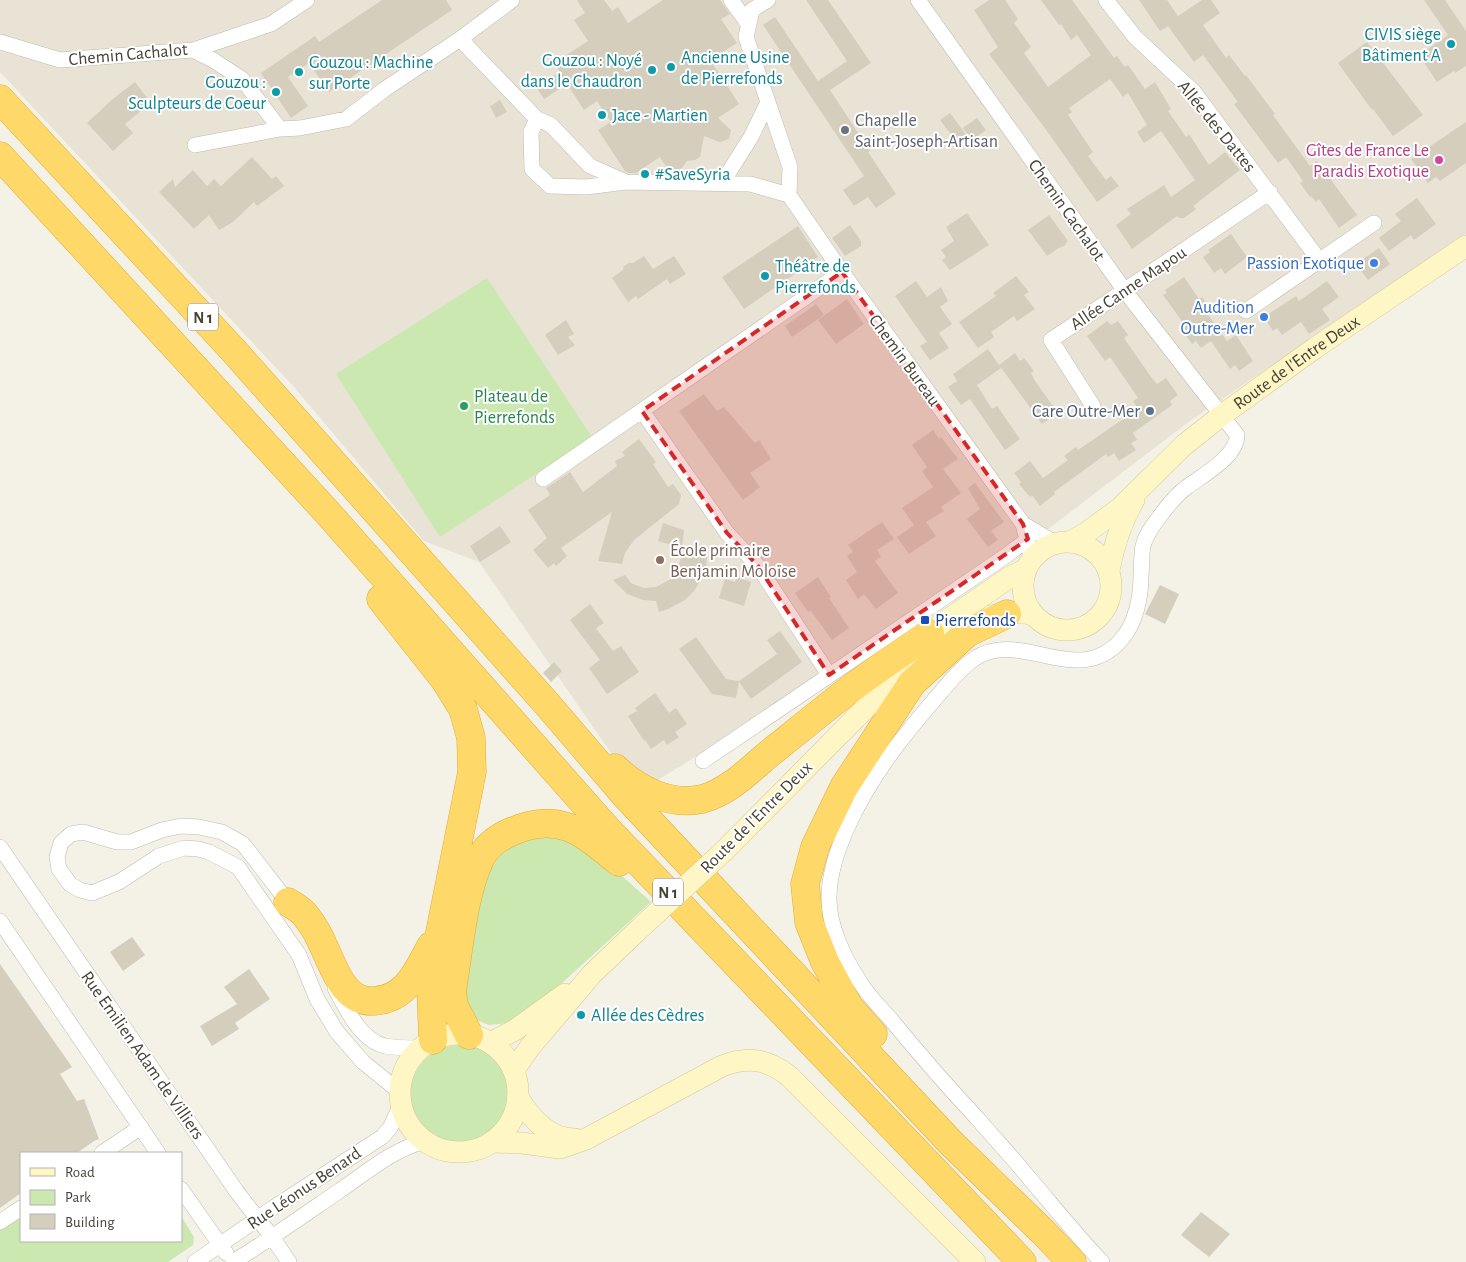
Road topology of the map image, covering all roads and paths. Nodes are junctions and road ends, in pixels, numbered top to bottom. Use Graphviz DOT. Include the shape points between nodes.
graph roads {
  1 [pos="307,0"];
  2 [pos="512,0"];
  3 [pos="731,0"];
  4 [pos="768,0"];
  5 [pos="918,0"];
  6 [pos="1106,0"];
  7 [pos="749,25"];
  8 [pos="460,39"];
  9 [pos="0,42"];
  10 [pos="193,50"];
  11 [pos="0,99"];
  12 [pos="768,102"];
  13 [pos="537,119"];
  14 [pos="280,129"];
  15 [pos="195,145"];
  16 [pos="0,156"];
  17 [pos="626,182"];
  18 [pos="722,184"];
  19 [pos="1270,192"];
  20 [pos="789,194"];
  21 [pos="1374,223"];
  22 [pos="1466,246"];
  23 [pos="1319,260"];
  24 [pos="842,272"];
  25 [pos="1125,291"];
  26 [pos="1246,311"];
  27 [pos="1092,406"];
  28 [pos="642,411"];
  29 [pos="1222,415"];
  30 [pos="543,479"];
  31 [pos="1138,492"];
  32 [pos="326,511"];
  33 [pos="1062,542"];
  34 [pos="1027,548"];
  35 [pos="1109,570"];
  36 [pos="1020,615"];
  37 [pos="930,633"];
  38 [pos="916,656"];
  39 [pos="829,675"];
  40 [pos="547,704"];
  41 [pos="703,761"];
  42 [pos="0,847"];
  43 [pos="288,902"];
  44 [pos="0,921"];
  45 [pos="440,929"];
  46 [pos="592,974"];
  47 [pos="480,1039"];
  48 [pos="427,1044"];
  49 [pos="514,1070"];
  50 [pos="401,1098"];
  51 [pos="518,1098"];
  52 [pos="141,1127"];
  53 [pos="586,1139"];
  54 [pos="426,1141"];
  55 [pos="492,1142"];
  56 [pos="104,1152"];
  57 [pos="157,1152"];
  58 [pos="182,1190"];
  59 [pos="20,1209"];
  60 [pos="258,1218"];
  61 [pos="0,1222"];
  62 [pos="1043,1232"];
  63 [pos="272,1237"];
  64 [pos="219,1245"];
  65 [pos="195,1262"];
  66 [pos="233,1262"];
  67 [pos="289,1262"];
  68 [pos="975,1262"];
  69 [pos="1022,1262"];
  70 [pos="1072,1262"];
  71 [pos="1102,1262"];
  1 -- 10 [label="street, Chemin Cachalot" via="271,24"];
  2 -- 8 [label="street"];
  3 -- 7 [label="street"];
  4 -- 7 [label="street" via="752,10"];
  5 -- 25 [label="street, Chemin Cachalot"];
  6 -- 19 [label="street, Allée des Dattes" via="1135,37 1194,92"];
  7 -- 12 [label="street" via="746,37"];
  8 -- 13 [label="street"];
  8 -- 14 [label="street" via="346,119"];
  9 -- 10 [label="street, Chemin Cachalot" via="60,60"];
  10 -- 14 [label="street" via="242,79"];
  11 -- 40 [label="highway, N 1" via="233,350"];
  12 -- 18 [label="street"];
  12 -- 20 [label="street" via="790,167"];
  13 -- 17 [label="street" via="551,125 590,166"];
  13 -- 17 [label="street" via="531,132 532,169 550,186 586,187"];
  14 -- 15 [label="street"];
  16 -- 32 [label="highway, N 1"];
  17 -- 18 [label="street"];
  18 -- 20 [label="street" via="750,184"];
  19 -- 23 [label="street, Allée des Dattes"];
  19 -- 25 [label="street, Allée Canne Mapou"];
  20 -- 24 [label="street, Chemin Bureau"];
  21 -- 23 [label="street"];
  22 -- 29 [label="main road, Route de l'Entre Deux"];
  23 -- 26 [label="street"];
  24 -- 28 [label="street"];
  24 -- 34 [label="street, Chemin Bureau"];
  25 -- 27 [label="street, Allée Canne Mapou" via="1051,340"];
  25 -- 29 [label="street, Chemin Cachalot"];
  28 -- 30 [label="street"];
  28 -- 39 [label="street" via="727,533 758,566"];
  29 -- 31 [label="main road, Route de l'Entre Deux" via="1184,445"];
  29 -- 71 [label="street, Chemin Cachalot" via="1237,434 1237,442 1215,469 1185,488 1149,530 1142,548 1141,592 1134,618 1122,639 1107,652 1086,660 1069,661 1012,649 991,651 975,658 908,729 860,802 834,864 829,898 834,926 860,984"];
  31 -- 33 [label="main road, Route de l'Entre Deux" via="1086,533"];
  31 -- 35 [label="main road, Route de l'Entre Deux" via="1115,541"];
  32 -- 45 [label="highway" via="364,578 445,680 463,709 471,738 472,772"];
  32 -- 69 [label="highway, N 1" via="607,829"];
  33 -- 34 [label="street, Chemin Bureau"];
  33 -- 34 [label="main road" via="1042,549"];
  33 -- 35 [label="main road" via="1086,546 1100,556"];
  34 -- 36 [label="main road" via="1022,585 1025,601"];
  34 -- 37 [label="main road, Route de l'Entre Deux" via="1010,577"];
  34 -- 39 [label="street" via="1007,555"];
  35 -- 36 [label="main road" via="1112,585 1110,601 1090,625 1076,630 1060,630"];
  36 -- 38 [label="main road, Route de l'Entre Deux" via="972,620"];
  36 -- 62 [label="highway" via="967,633 912,683 844,787 815,848 805,884 809,922 825,962 849,1007"];
  37 -- 38 [label="main road, Route de l'Entre Deux"];
  37 -- 40 [label="highway" via="838,698 723,790 702,799 678,802 653,794 622,775"];
  38 -- 46 [label="main road, Route de l'Entre Deux, bridge" via="724,851"];
  39 -- 41 [label="street"];
  40 -- 62 [label="highway, N 1" via="625,795 930,1121"];
  42 -- 60 [label="street, Rue Emilien Adam de Villiers"];
  43 -- 45 [label="highway" via="305,914 340,981 352,995 368,1001 385,1000 410,982"];
  43 -- 48 [label="street" via="304,924 352,1019 368,1037 382,1046"];
  43 -- 50 [label="street" via="242,844 222,832 207,829 181,826 131,842 117,842 82,832 71,834 61,843 57,857 60,869 70,884 92,893 119,882 159,856 184,848 198,848 238,867 299,955 317,999 337,1032"];
  44 -- 52 [label="street"];
  45 -- 48 [label="highway" via="432,972"];
  46 -- 47 [label="main road, Route de l'Entre Deux" via="515,1030"];
  46 -- 49 [label="main road, Route de l'Entre Deux"];
  47 -- 48 [label="main road" via="457,1034"];
  47 -- 49 [label="main road" via="500,1050"];
  47 -- 69 [label="highway" via="454,1006 452,991 467,898 482,855 499,837 526,826 559,823 584,833 620,863 922,1176"];
  48 -- 50 [label="main road" via="404,1070"];
  49 -- 51 [label="main road"];
  50 -- 54 [label="main road" via="407,1120"];
  50 -- 60 [label="street, Rue Léonus Benard" via="390,1128 382,1137"];
  51 -- 53 [label="main road" via="526,1111 549,1132 564,1138"];
  51 -- 55 [label="main road" via="510,1122"];
  52 -- 56 [label="street"];
  52 -- 57 [label="street"];
  53 -- 55 [label="main road" via="560,1148"];
  53 -- 68 [label="main road" via="722,1066 736,1061 766,1062 789,1076"];
  54 -- 55 [label="main road" via="445,1150 466,1151"];
  54 -- 63 [label="street, Rue Léonus Benard" via="393,1154"];
  58 -- 64 [label="street"];
  59 -- 61 [label="street"];
  60 -- 63 [label="street, Rue Emilien Adam de Villiers"];
  60 -- 64 [label="street, Rue Léonus Benard"];
  62 -- 70 [label="highway, N 1"];
  63 -- 66 [label="street, Rue Léonus Benard"];
  63 -- 67 [label="street, Rue Emilien Adam de Villiers"];
  64 -- 65 [label="street, Rue Léonus Benard"];
  64 -- 66 [label="street"];
}
